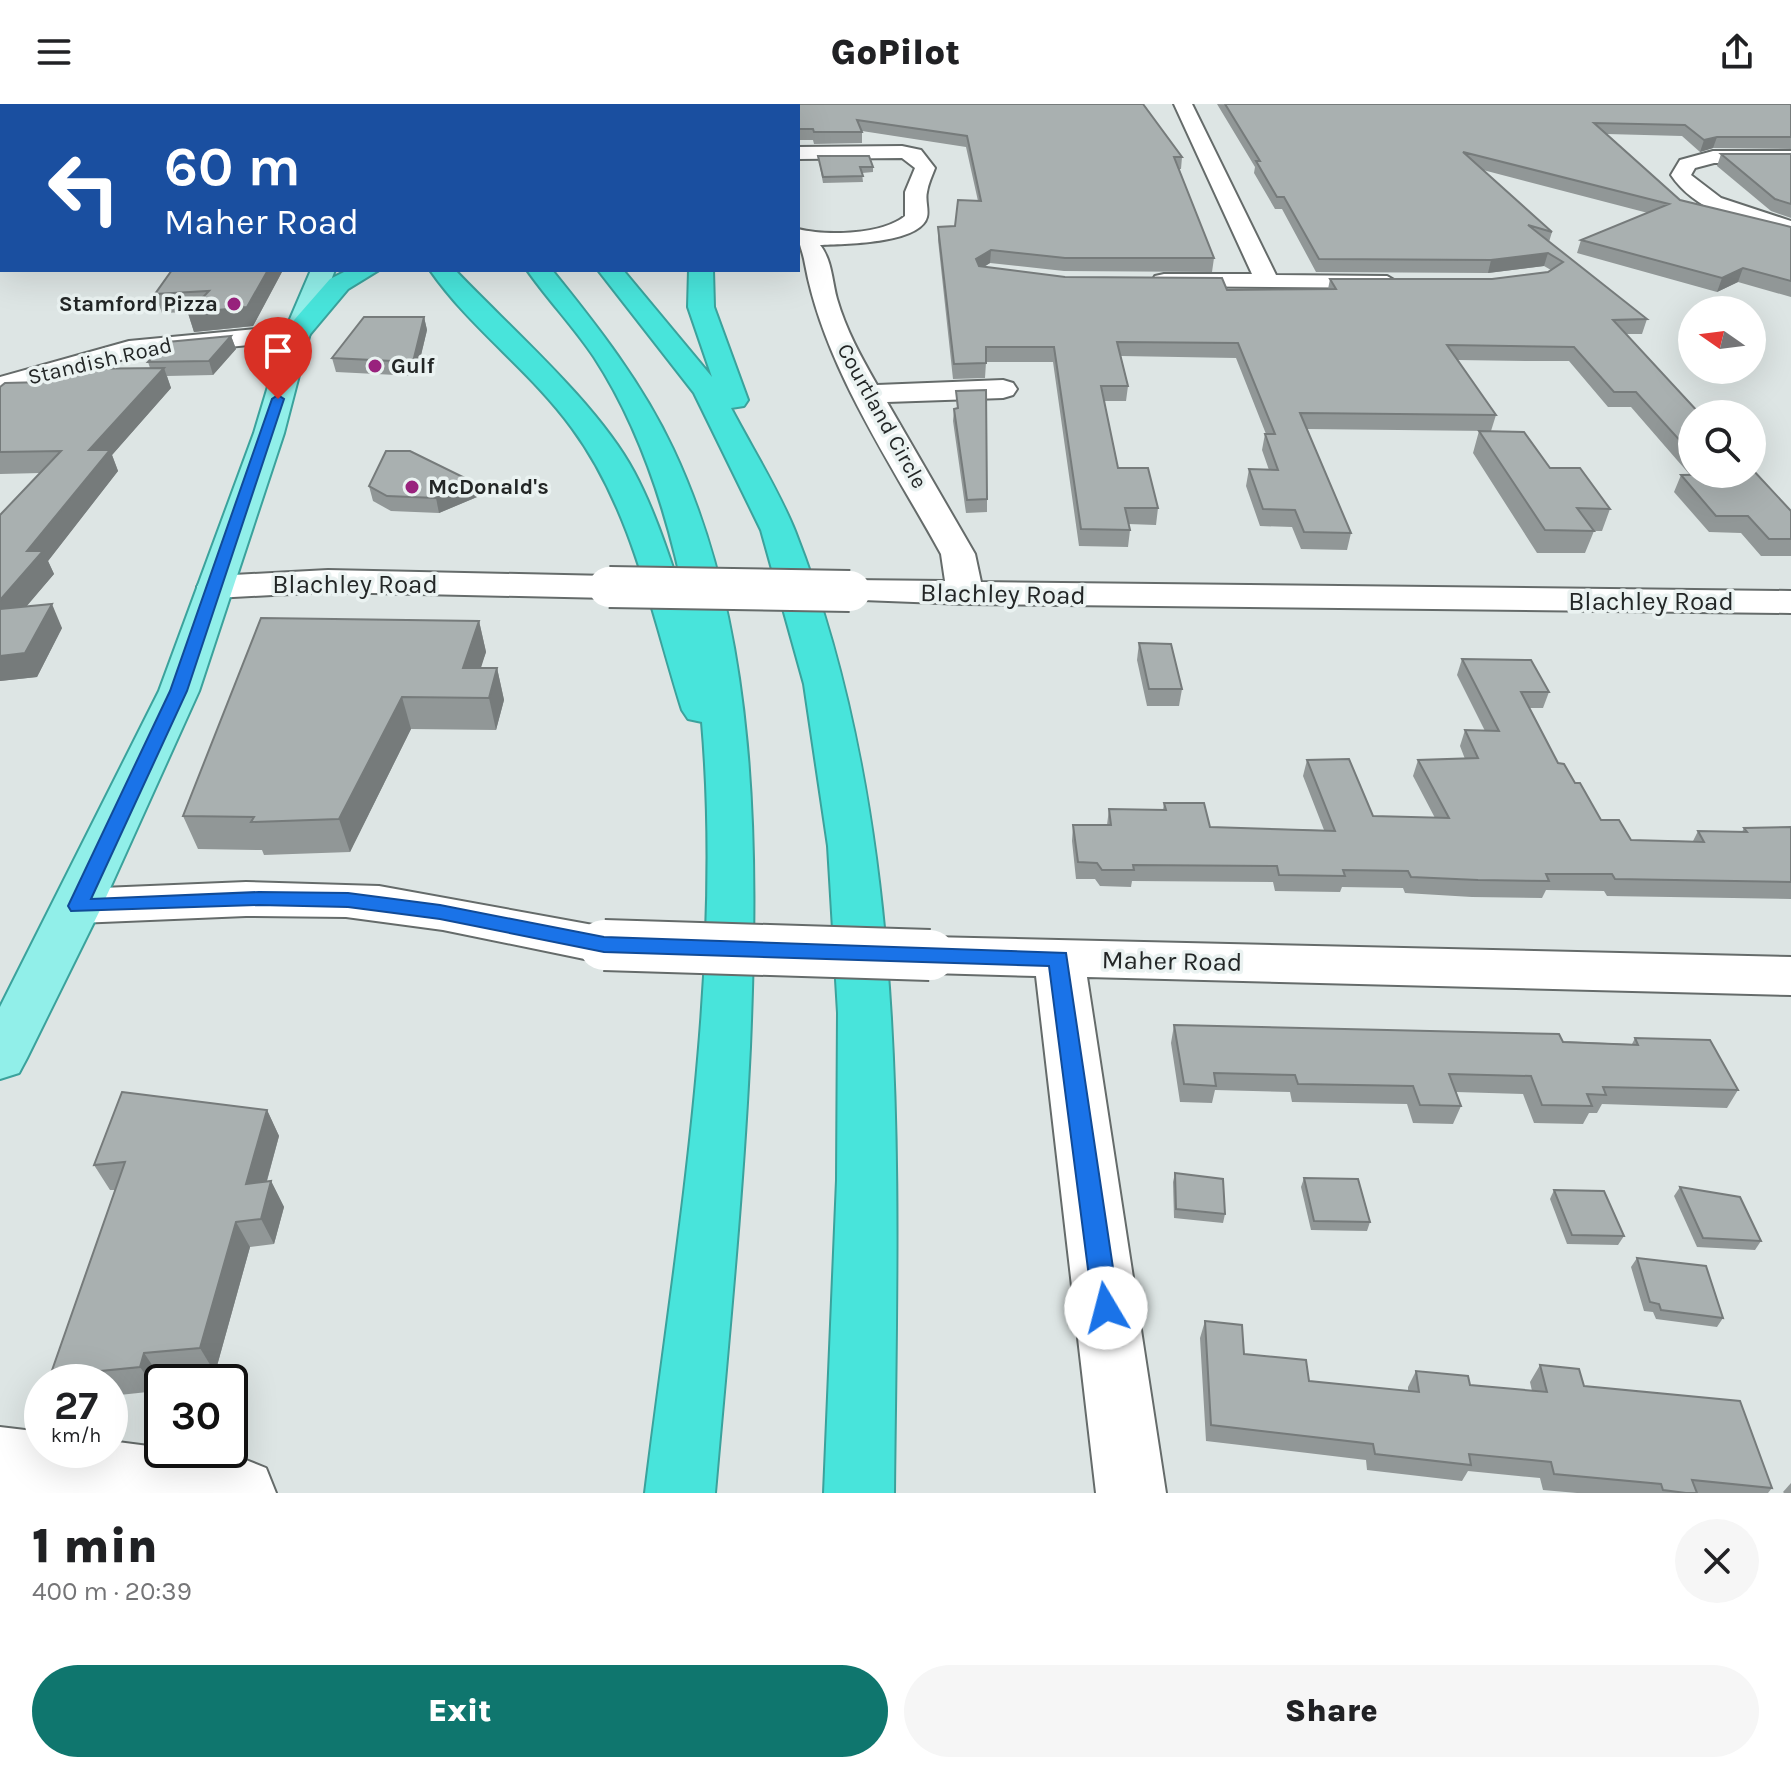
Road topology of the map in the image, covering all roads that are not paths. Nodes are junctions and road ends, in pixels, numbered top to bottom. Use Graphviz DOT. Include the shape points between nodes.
graph roads {
  1 [pos="1183,104"];
  2 [pos="800,153"];
  3 [pos="1791,157"];
  4 [pos="1791,228"];
  5 [pos="800,237"];
  6 [pos="322,272"];
  7 [pos="363,272"];
  8 [pos="432,272"];
  9 [pos="444,272"];
  10 [pos="541,272"];
  11 [pos="612,272"];
  12 [pos="701,272"];
  13 [pos="1142,281"];
  14 [pos="1267,281"];
  15 [pos="1409,283"];
  16 [pos="485,317"];
  17 [pos="297,333"];
  18 [pos="0,386"];
  19 [pos="1003,389"];
  20 [pos="870,394"];
  21 [pos="748,461"];
  22 [pos="215,587"];
  23 [pos="965,593"];
  24 [pos="1791,602"];
  25 [pos="728,791"];
  26 [pos="78,906"];
  27 [pos="1059,959"];
  28 [pos="1791,976"];
  29 [pos="0,1058"];
  30 [pos="0,1461"];
  31 [pos="241,1493"];
  32 [pos="680,1493"];
  33 [pos="859,1493"];
  34 [pos="1131,1493"];
  1 -- 14 [label="street"];
  2 -- 5 [label="street, Courtland Circle" via="902,152 914,154 925,168 916,192 916,218 907,227"];
  3 -- 4 [label="street" via="1713,157 1682,169 1684,182 1724,206"];
  5 -- 20 [label="street, Courtland Circle" via="815,254 839,342"];
  6 -- 17 [label="main road"];
  7 -- 17 [label="highway" via="339,284"];
  8 -- 16 [label="highway"];
  9 -- 16 [label="highway"];
  10 -- 25 [label="highway" via="608,353 667,468 712,634"];
  11 -- 21 [label="highway" via="703,379"];
  12 -- 21 [label="highway" via="701,307 731,386"];
  13 -- 14 [label="street"];
  14 -- 15 [label="street"];
  16 -- 25 [label="highway" via="581,419 617,470 640,523"];
  17 -- 18 [label="street, Standish Road" via="129,349"];
  17 -- 22 [label="main road" via="269,433"];
  19 -- 20 [label="street"];
  20 -- 23 [label="street, Courtland Circle" via="958,554"];
  21 -- 33 [label="highway" via="810,629 834,745 854,887 864,1006 866,1152"];
  22 -- 23 [label="street, Blachley Road, bridge" via="328,581"];
  22 -- 26 [label="main road" via="179,691"];
  23 -- 24 [label="street, Blachley Road"];
  25 -- 32 [label="highway" via="726,1012"];
  26 -- 27 [label="street, Maher Road, bridge" via="348,900 440,912 604,945"];
  26 -- 29 [label="main road"];
  27 -- 28 [label="street, Maher Road"];
  27 -- 34 [label="street"];
  30 -- 31 [label="street"];
}
